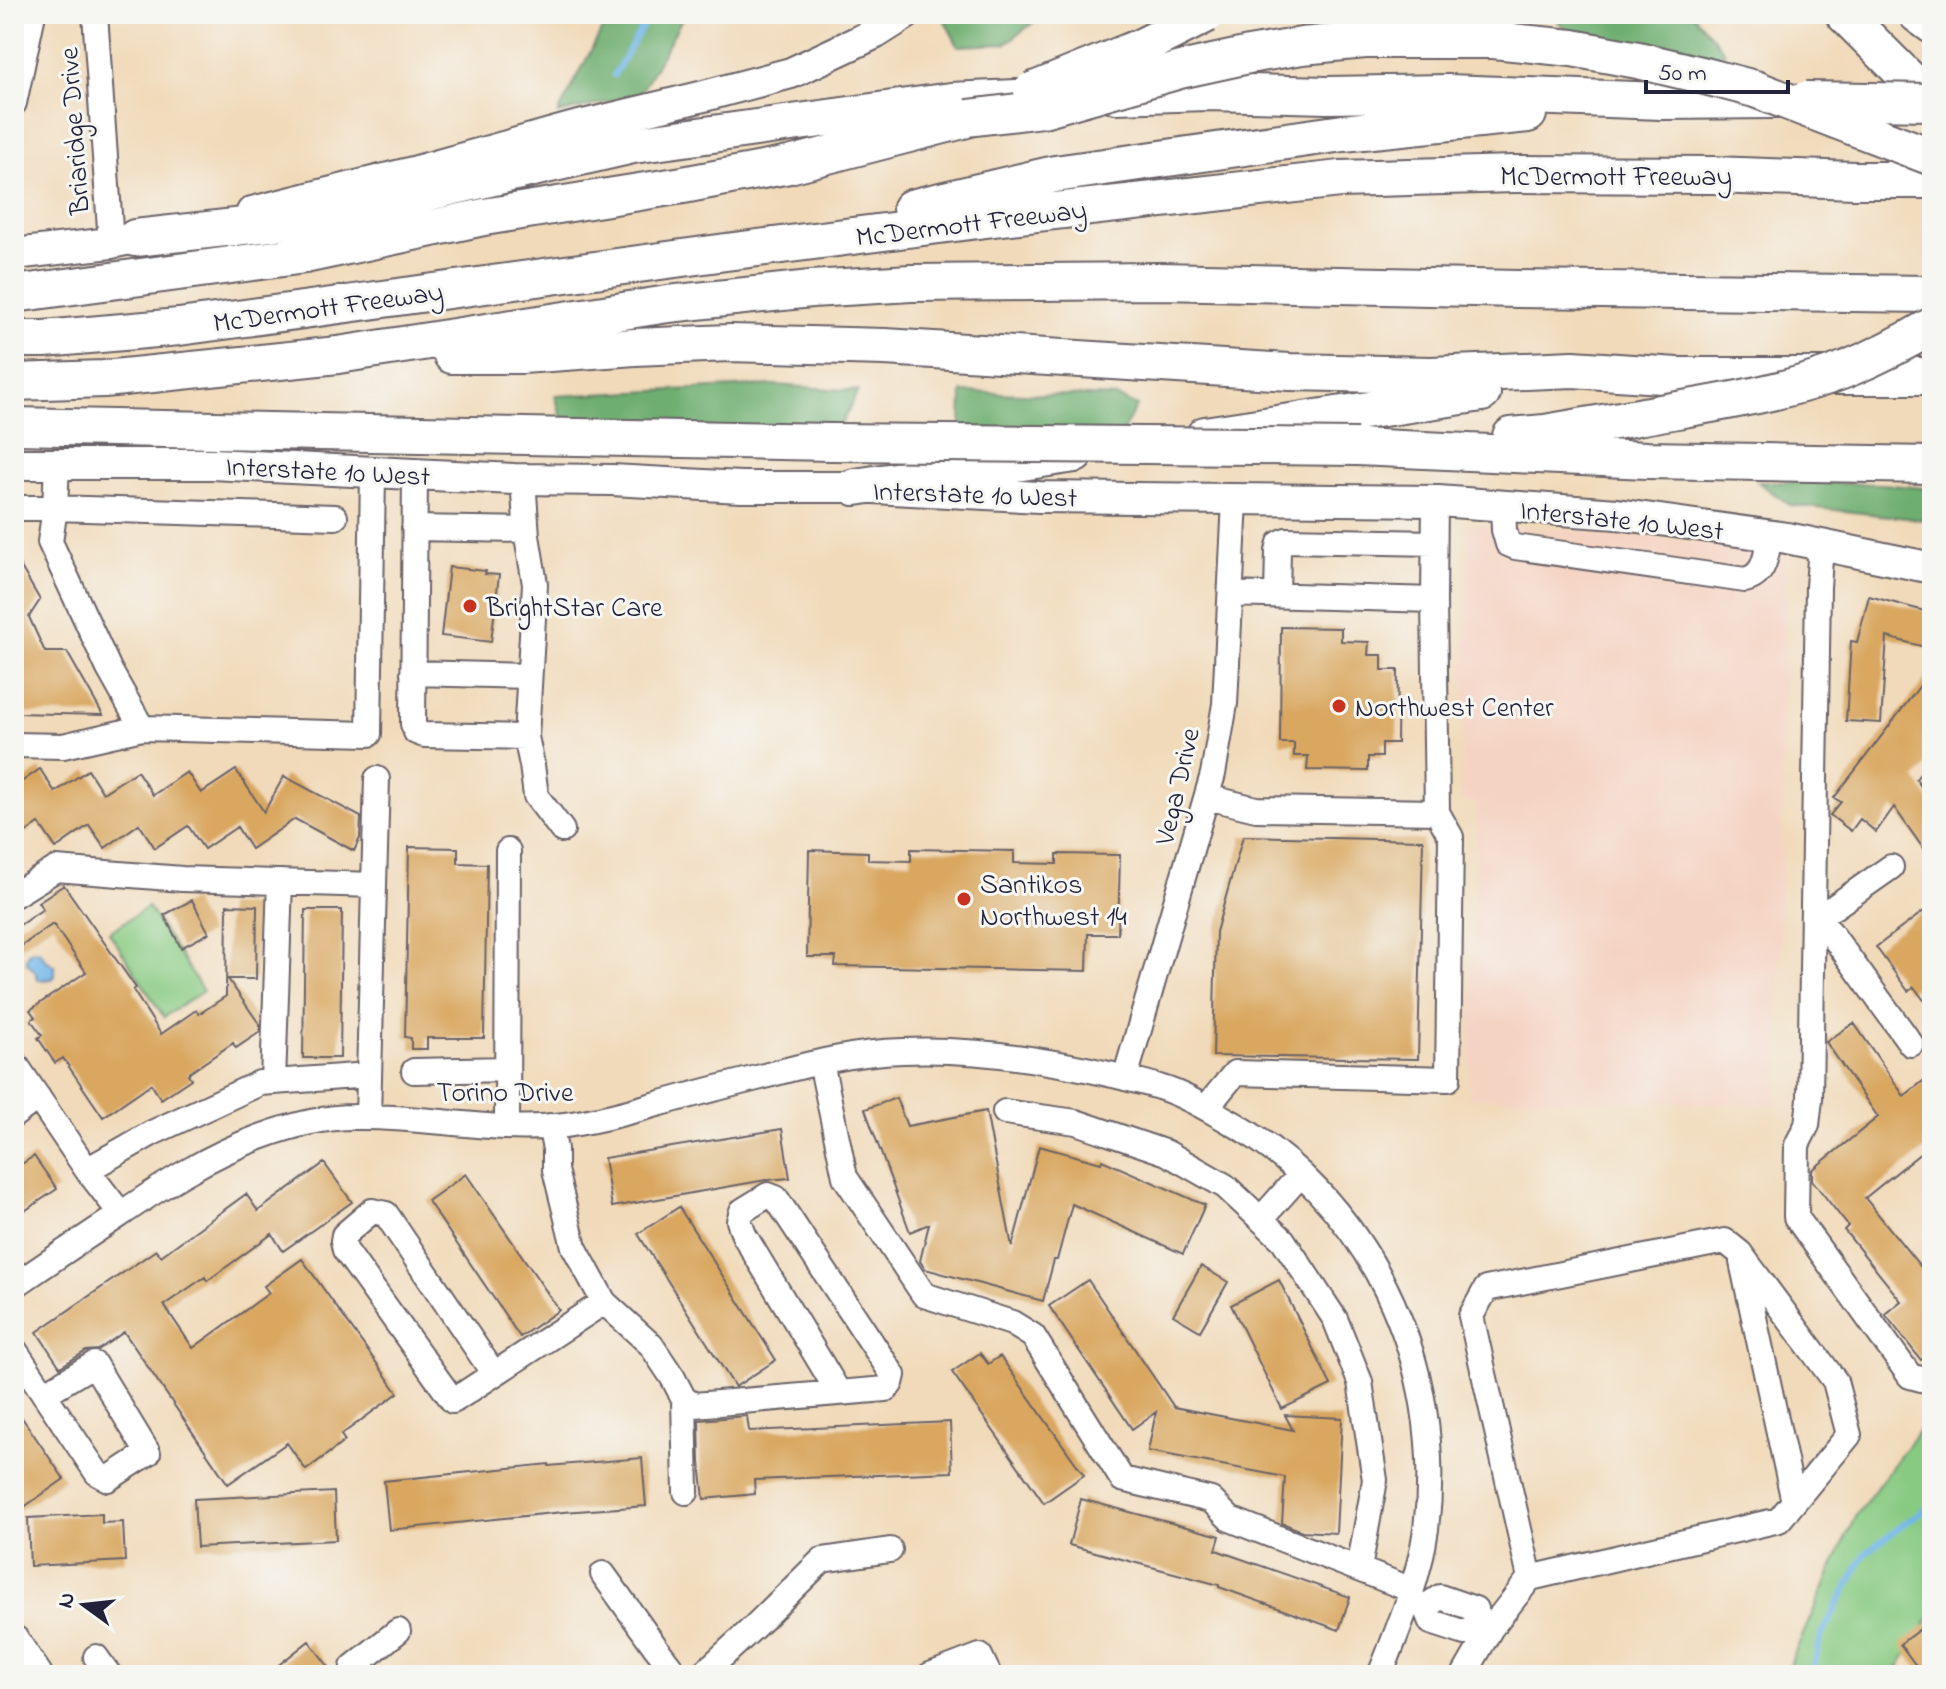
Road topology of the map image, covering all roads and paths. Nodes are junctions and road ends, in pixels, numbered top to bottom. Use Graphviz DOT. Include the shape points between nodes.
graph roads {
  1 [pos="33,14"];
  2 [pos="95,14"];
  3 [pos="906,14"];
  4 [pos="1207,14"];
  5 [pos="1917,14"];
  6 [pos="1845,15"];
  7 [pos="1932,25"];
  8 [pos="1661,101"];
  9 [pos="1932,102"];
  10 [pos="14,103"];
  11 [pos="968,118"];
  12 [pos="1932,157"];
  13 [pos="1932,180"];
  14 [pos="123,241"];
  15 [pos="726,252"];
  16 [pos="14,254"];
  17 [pos="14,294"];
  18 [pos="1932,294"];
  19 [pos="1932,326"];
  20 [pos="14,339"];
  21 [pos="338,355"];
  22 [pos="1677,376"];
  23 [pos="1932,376"];
  24 [pos="14,382"];
  25 [pos="14,426"];
  26 [pos="1357,447"];
  27 [pos="14,464"];
  28 [pos="57,464"];
  29 [pos="1932,465"];
  30 [pos="373,472"];
  31 [pos="415,474"];
  32 [pos="523,479"];
  33 [pos="855,487"];
  34 [pos="1235,500"];
  35 [pos="1435,501"];
  36 [pos="1503,506"];
  37 [pos="14,508"];
  38 [pos="55,508"];
  39 [pos="335,517"];
  40 [pos="414,528"];
  41 [pos="526,530"];
  42 [pos="1770,536"];
  43 [pos="1434,543"];
  44 [pos="1821,545"];
  45 [pos="1932,568"];
  46 [pos="1231,594"];
  47 [pos="1277,595"];
  48 [pos="1434,600"];
  49 [pos="413,673"];
  50 [pos="529,676"];
  51 [pos="142,728"];
  52 [pos="526,737"];
  53 [pos="14,745"];
  54 [pos="377,779"];
  55 [pos="1207,797"];
  56 [pos="1437,812"];
  57 [pos="562,830"];
  58 [pos="508,851"];
  59 [pos="1891,867"];
  60 [pos="280,882"];
  61 [pos="374,885"];
  62 [pos="14,895"];
  63 [pos="1813,917"];
  64 [pos="1911,1044"];
  65 [pos="14,1062"];
  66 [pos="821,1062"];
  67 [pos="507,1069"];
  68 [pos="414,1071"];
  69 [pos="369,1075"];
  70 [pos="1125,1078"];
  71 [pos="273,1082"];
  72 [pos="38,1097"];
  73 [pos="1206,1108"];
  74 [pos="1005,1112"];
  75 [pos="14,1115"];
  76 [pos="368,1117"];
  77 [pos="507,1126"];
  78 [pos="550,1126"];
  79 [pos="87,1170"];
  80 [pos="1301,1174"];
  81 [pos="121,1214"];
  82 [pos="1261,1219"];
  83 [pos="1740,1253"];
  84 [pos="14,1286"];
  85 [pos="604,1302"];
  86 [pos="14,1349"];
  87 [pos="494,1374"];
  88 [pos="1932,1382"];
  89 [pos="839,1393"];
  90 [pos="44,1394"];
  91 [pos="684,1399"];
  92 [pos="686,1492"];
  93 [pos="1794,1502"];
  94 [pos="890,1550"];
  95 [pos="1359,1569"];
  96 [pos="603,1574"];
  97 [pos="1530,1578"];
  98 [pos="1415,1599"];
  99 [pos="1485,1625"];
  100 [pos="398,1631"];
  101 [pos="14,1641"];
  102 [pos="37,1675"];
  103 [pos="359,1675"];
  104 [pos="677,1675"];
  105 [pos="702,1675"];
  106 [pos="930,1675"];
  107 [pos="989,1675"];
  108 [pos="1380,1675"];
  109 [pos="1464,1675"];
  1 -- 10 [label="street"];
  2 -- 14 [label="street, Briaridge Drive"];
  3 -- 14 [label="main road" via="791,73"];
  4 -- 11 [label="highway, bridge"];
  5 -- 7 [label="highway"];
  6 -- 9 [label="highway"];
  8 -- 9 [label="highway, bridge"];
  8 -- 14 [label="highway" via="1206,92 951,101 633,145 315,218"];
  8 -- 15 [label="highway" via="1343,133 1055,174"];
  11 -- 12 [label="highway, bridge" via="1043,109 1180,70 1302,46 1365,40 1493,40 1638,60 1755,89"];
  11 -- 17 [label="highway" via="789,165 484,217 305,255"];
  13 -- 15 [label="highway, McDermott Freeway" via="1529,174 1340,179"];
  14 -- 16 [label="main road"];
  15 -- 20 [label="highway, McDermott Freeway" via="179,327"];
  18 -- 21 [label="highway, McDermott Freeway" via="1161,281 911,283 668,304"];
  19 -- 26 [label="highway, bridge" via="1848,369 1717,403 1545,433"];
  21 -- 22 [label="highway" via="522,355 729,343 885,347 1290,372 1431,375 1573,369"];
  21 -- 24 [label="highway, McDermott Freeway" via="104,379"];
  22 -- 23 [label="highway"];
  22 -- 33 [label="highway" via="1503,390"];
  25 -- 26 [label="highway, bridge"];
  26 -- 29 [label="highway"];
  27 -- 28 [label="main road, Interstate 10 West"];
  28 -- 30 [label="main road, Interstate 10 West"];
  28 -- 38 [label="street"];
  30 -- 31 [label="main road, Interstate 10 West"];
  30 -- 51 [label="street" via="369,734"];
  31 -- 32 [label="main road, Interstate 10 West"];
  31 -- 40 [label="street"];
  32 -- 33 [label="main road, Interstate 10 West"];
  32 -- 41 [label="street"];
  33 -- 34 [label="main road, Interstate 10 West"];
  34 -- 35 [label="main road, Interstate 10 West"];
  34 -- 46 [label="street, Vega Drive"];
  35 -- 36 [label="main road, Interstate 10 West"];
  35 -- 43 [label="street"];
  36 -- 42 [label="main road, Interstate 10 West" via="1617,514"];
  36 -- 42 [label="street" via="1508,544 1515,547 1745,580 1762,570"];
  37 -- 38 [label="street"];
  38 -- 39 [label="street"];
  38 -- 51 [label="street" via="50,542"];
  40 -- 41 [label="street"];
  40 -- 49 [label="street"];
  41 -- 50 [label="street" via="535,584"];
  42 -- 44 [label="main road, Interstate 10 West"];
  43 -- 47 [label="street" via="1286,540 1278,551"];
  43 -- 48 [label="street"];
  44 -- 45 [label="main road, Interstate 10 West"];
  44 -- 63 [label="street"];
  46 -- 47 [label="street"];
  46 -- 55 [label="street, Vega Drive" via="1225,704"];
  47 -- 48 [label="street"];
  48 -- 56 [label="street"];
  49 -- 50 [label="street"];
  49 -- 52 [label="street" via="416,732"];
  50 -- 52 [label="street"];
  51 -- 53 [label="street" via="63,746"];
  52 -- 57 [label="street" via="536,796"];
  54 -- 61 [label="street"];
  55 -- 56 [label="street" via="1256,809"];
  55 -- 70 [label="street, Vega Drive"];
  56 -- 73 [label="street" via="1451,837 1448,1079 1235,1073"];
  58 -- 67 [label="street"];
  59 -- 63 [label="street"];
  60 -- 61 [label="street"];
  60 -- 62 [label="street" via="56,869"];
  60 -- 71 [label="street"];
  61 -- 69 [label="street"];
  63 -- 64 [label="street" via="1830,932"];
  63 -- 88 [label="street" via="1810,1099 1807,1125 1797,1145 1796,1217 1910,1376"];
  65 -- 72 [label="street"];
  66 -- 70 [label="street, Torino Drive" via="936,1050 1061,1063"];
  66 -- 78 [label="street, Torino Drive" via="605,1118"];
  66 -- 95 [label="street" via="845,1177 924,1295 1012,1323 1033,1336 1122,1479 1211,1500 1230,1519"];
  67 -- 68 [label="street"];
  67 -- 77 [label="street"];
  69 -- 71 [label="street"];
  69 -- 76 [label="street"];
  70 -- 73 [label="street, Torino Drive" via="1161,1087"];
  71 -- 79 [label="street" via="260,1083 152,1133"];
  72 -- 75 [label="street"];
  72 -- 79 [label="street"];
  73 -- 80 [label="street, Torino Drive" via="1239,1126"];
  74 -- 82 [label="street" via="1076,1122 1167,1153 1225,1186"];
  76 -- 77 [label="street, Torino Drive"];
  76 -- 81 [label="street, Torino Drive" via="331,1118 239,1145 191,1168"];
  77 -- 78 [label="street, Torino Drive"];
  78 -- 85 [label="street" via="574,1247"];
  79 -- 81 [label="street"];
  80 -- 82 [label="street"];
  80 -- 98 [label="street, Torino Drive" via="1361,1244 1401,1320 1415,1361 1424,1403 1430,1489"];
  81 -- 84 [label="street, Torino Drive"];
  82 -- 95 [label="street" via="1283,1240 1335,1319 1360,1382 1375,1480"];
  83 -- 93 [label="street"];
  83 -- 93 [label="street" via="1835,1381 1849,1435"];
  83 -- 97 [label="street" via="1725,1241 1486,1289 1471,1316"];
  85 -- 87 [label="street"];
  85 -- 91 [label="street" via="651,1345"];
  86 -- 90 [label="street"];
  87 -- 87 [label="street" via="453,1401 345,1250 344,1235 372,1211 386,1214"];
  89 -- 89 [label="street" via="886,1389 893,1375 776,1198 768,1195 742,1211 744,1235"];
  89 -- 91 [label="street" via="694,1405"];
  90 -- 90 [label="street" via="97,1473 108,1479 148,1453 94,1364"];
  91 -- 92 [label="street"];
  93 -- 97 [label="street" via="1779,1520"];
  94 -- 105 [label="street" via="822,1560"];
  95 -- 98 [label="street"];
  96 -- 104 [label="street"];
  97 -- 99 [label="street"];
  98 -- 99 [label="street" via="1440,1597 1475,1609"];
  98 -- 108 [label="street, Torino Drive"];
  99 -- 109 [label="street"];
  100 -- 103 [label="street" via="353,1667"];
  101 -- 102 [label="main road"];
  106 -- 107 [label="street" via="980,1656"];
}
